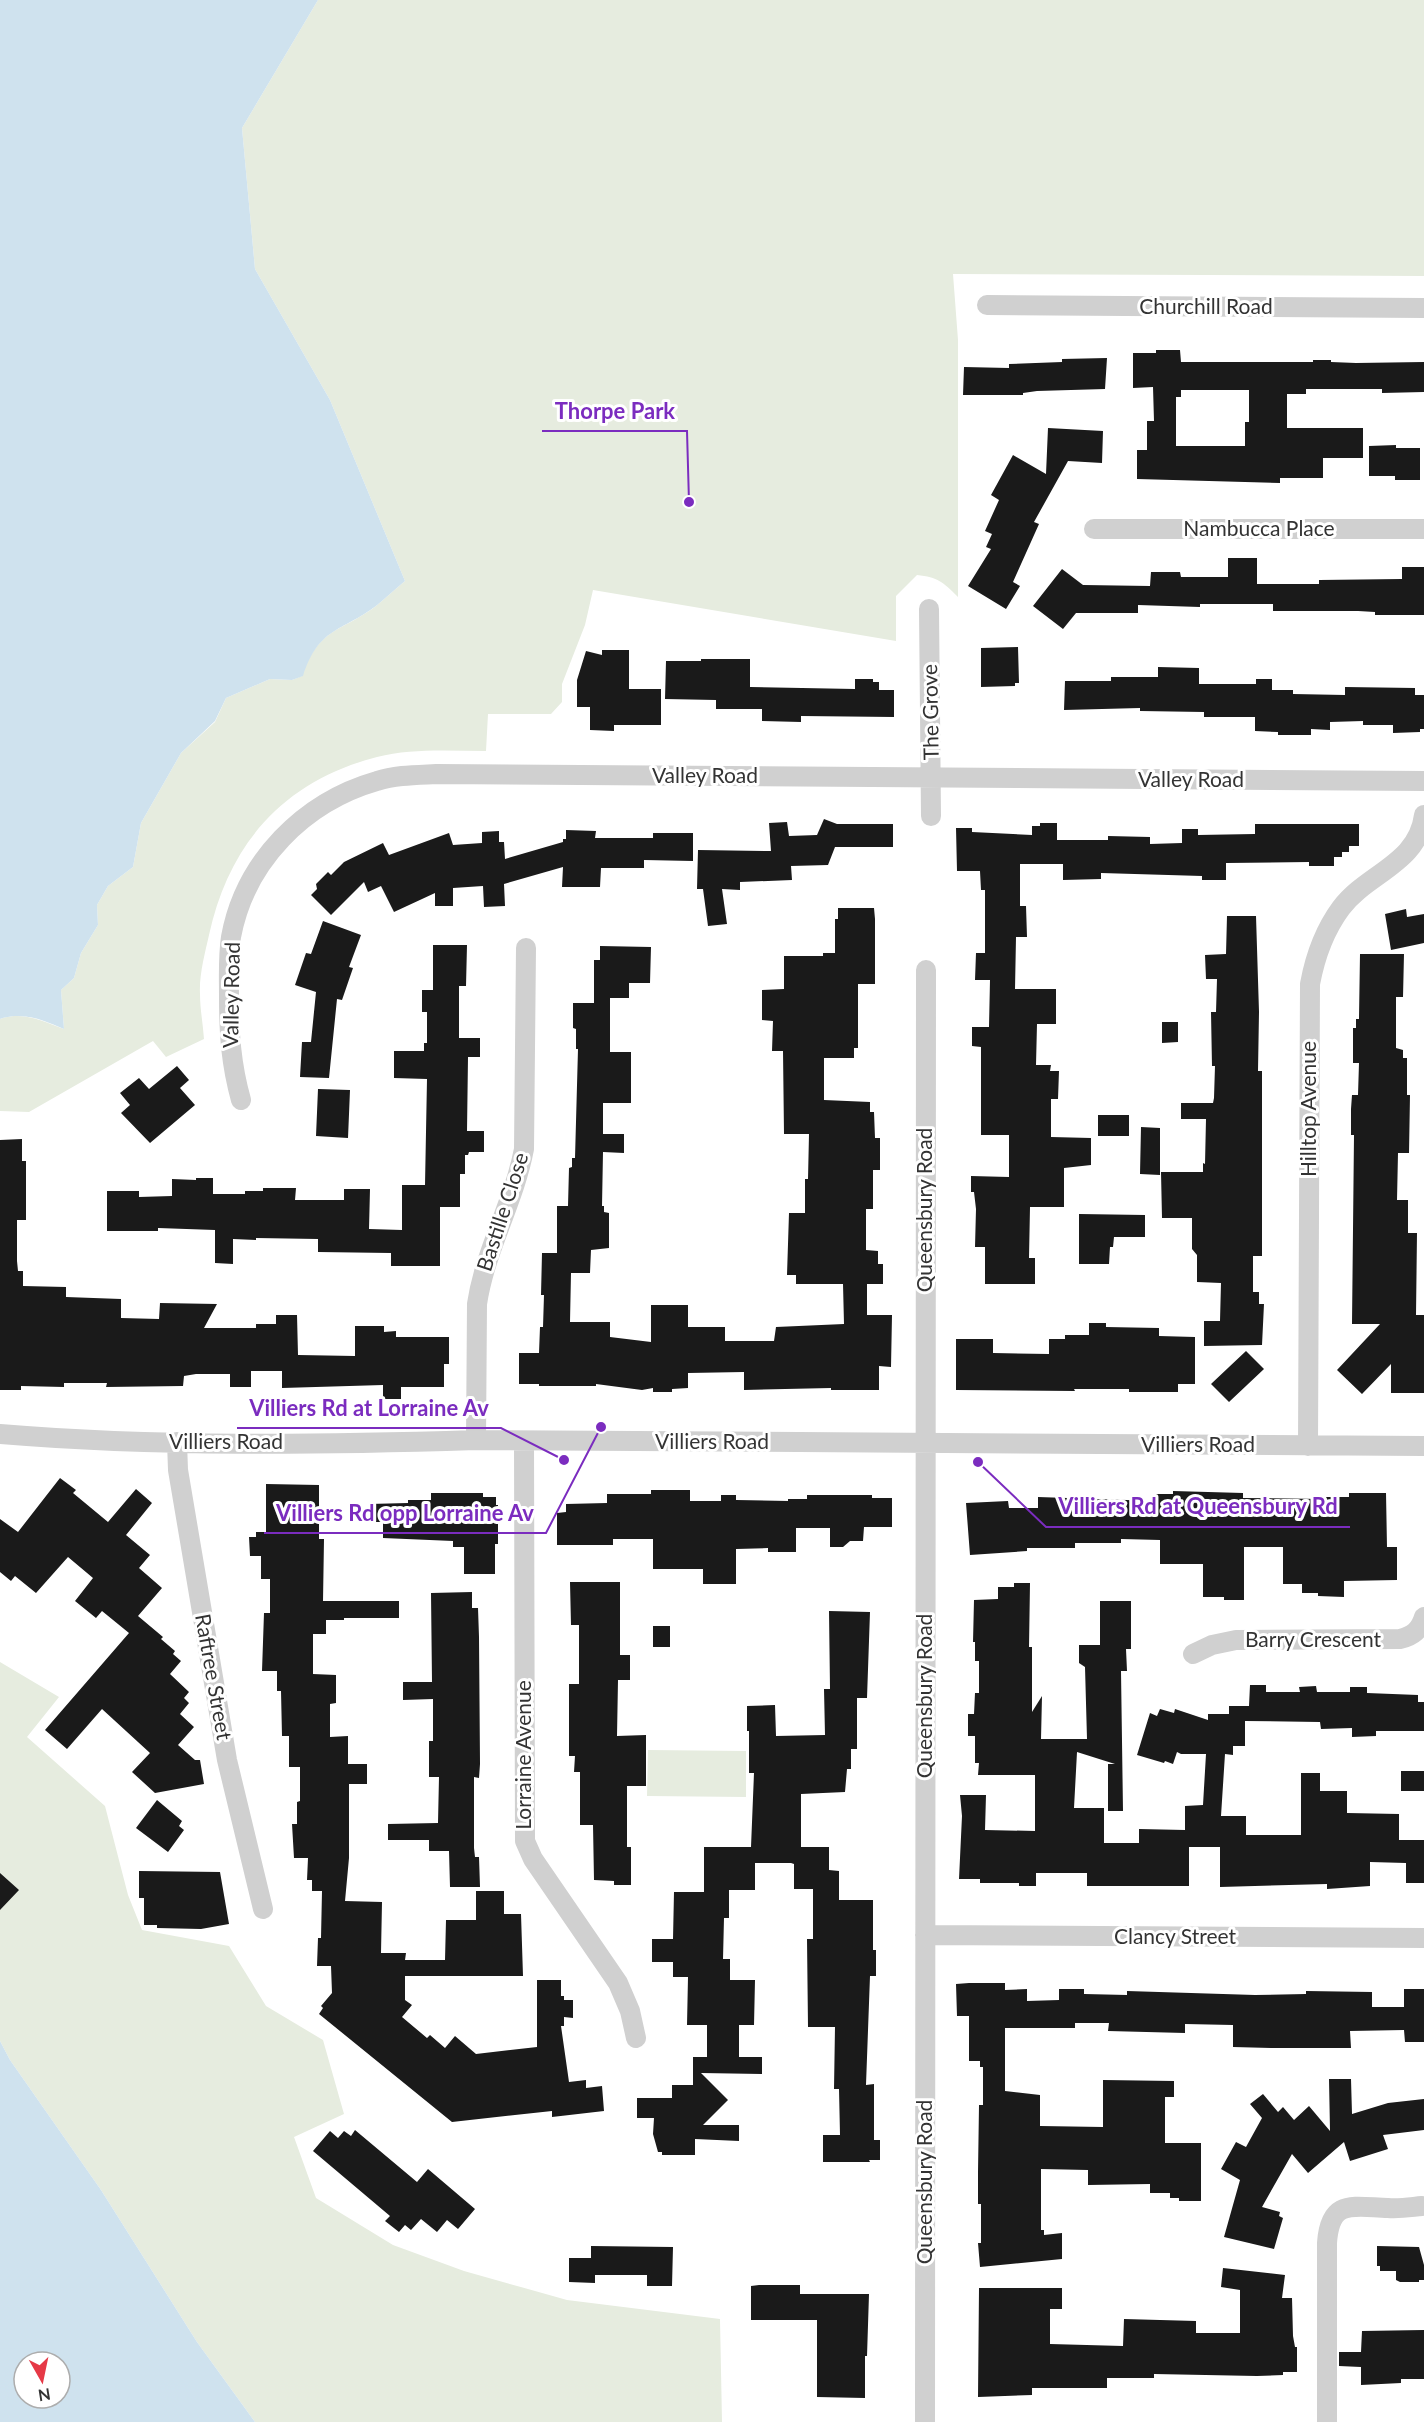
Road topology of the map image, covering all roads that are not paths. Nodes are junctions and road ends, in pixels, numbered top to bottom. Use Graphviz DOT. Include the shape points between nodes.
graph roads {
  1 [pos="987,305"];
  2 [pos="1424,308"];
  3 [pos="1094,529"];
  4 [pos="1424,529"];
  5 [pos="929,609"];
  6 [pos="932,777"];
  7 [pos="1424,781"];
  8 [pos="1424,815"];
  9 [pos="931,816"];
  10 [pos="526,948"];
  11 [pos="926,970"];
  12 [pos="241,1100"];
  13 [pos="0,1434"];
  14 [pos="476,1440"];
  15 [pos="524,1441"];
  16 [pos="177,1442"];
  17 [pos="925,1443"];
  18 [pos="1308,1446"];
  19 [pos="1424,1446"];
  20 [pos="1424,1617"];
  21 [pos="1193,1654"];
  22 [pos="263,1909"];
  23 [pos="925,1935"];
  24 [pos="1424,1938"];
  25 [pos="636,2038"];
  26 [pos="1422,2206"];
  27 [pos="925,2422"];
  28 [pos="1327,2422"];
  1 -- 2 [label="street, Churchill Road"];
  3 -- 4 [label="street, Nambucca Place"];
  5 -- 6 [label="street, The Grove"];
  6 -- 7 [label="street, Valley Road"];
  6 -- 9 [label="street, The Grove"];
  6 -- 12 [label="street, Valley Road" via="436,774 384,779 352,789 307,816 272,847 258,866 237,915 229,957 229,1042"];
  8 -- 18 [label="street, Hilltop Avenue" via="1418,839 1408,853 1342,907 1320,945 1310,984"];
  10 -- 14 [label="street, Bastille Close" via="524,1149 480,1284"];
  11 -- 17 [label="street, Queensbury Road"];
  13 -- 16 [label="street, Villiers Road"];
  14 -- 15 [label="street, Villiers Road"];
  14 -- 16 [label="street, Villiers Road"];
  15 -- 17 [label="street, Villiers Road"];
  15 -- 25 [label="street, Lorraine Avenue" via="525,1841 533,1859 618,1983"];
  16 -- 22 [label="street, Raftree Street" via="180,1485 225,1750"];
  17 -- 18 [label="street, Villiers Road"];
  17 -- 23 [label="street, Queensbury Road"];
  18 -- 19 [label="street, Villiers Road"];
  20 -- 21 [label="street, Barry Crescent" via="1419,1629 1400,1639 1236,1640"];
  23 -- 24 [label="street, Clancy Street"];
  23 -- 27 [label="street, Queensbury Road"];
  26 -- 28 [label="street" via="1355,2206 1336,2212 1330,2221"];
}
